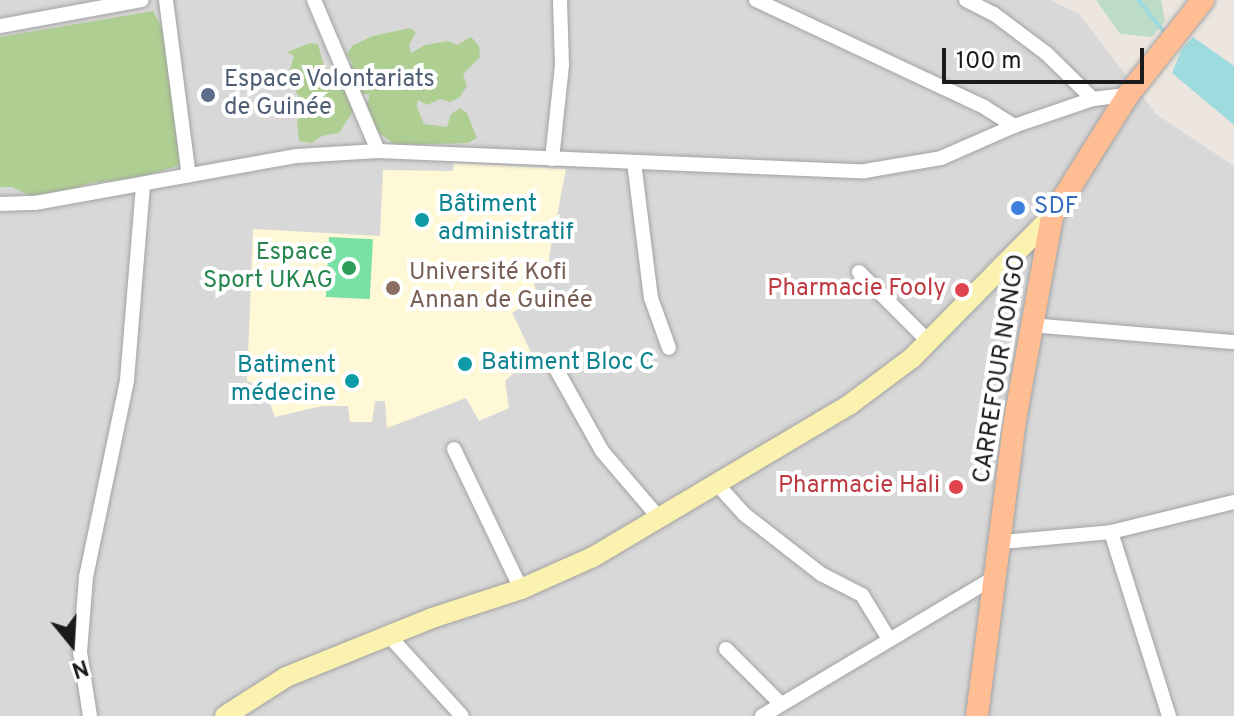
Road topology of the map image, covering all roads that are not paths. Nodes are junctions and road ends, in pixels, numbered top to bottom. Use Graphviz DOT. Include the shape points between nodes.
graph roads {
  1 [pos="142,0"];
  2 [pos="166,0"];
  3 [pos="314,0"];
  4 [pos="560,0"];
  5 [pos="756,0"];
  6 [pos="966,0"];
  7 [pos="1203,0"];
  8 [pos="0,26"];
  9 [pos="1128,95"];
  10 [pos="1093,99"];
  11 [pos="1014,126"];
  12 [pos="378,151"];
  13 [pos="552,159"];
  14 [pos="634,162"];
  15 [pos="189,176"];
  16 [pos="143,185"];
  17 [pos="0,204"];
  18 [pos="1052,216"];
  19 [pos="859,272"];
  20 [pos="1031,325"];
  21 [pos="928,341"];
  22 [pos="1234,342"];
  23 [pos="669,348"];
  24 [pos="554,365"];
  25 [pos="454,449"];
  26 [pos="716,483"];
  27 [pos="1234,502"];
  28 [pos="660,519"];
  29 [pos="1111,532"];
  30 [pos="1002,542"];
  31 [pos="995,577"];
  32 [pos="521,589"];
  33 [pos="391,638"];
  34 [pos="889,639"];
  35 [pos="726,649"];
  36 [pos="781,704"];
  37 [pos="90,716"];
  38 [pos="225,716"];
  39 [pos="462,716"];
  40 [pos="762,716"];
  41 [pos="977,716"];
  42 [pos="1169,716"];
  1 -- 8 [label="street"];
  2 -- 15 [label="street"];
  3 -- 12 [label="street"];
  4 -- 13 [label="street" via="562,65"];
  5 -- 11 [label="street"];
  6 -- 10 [label="street" via="1046,53"];
  7 -- 9 [label="main road, CARREFOUR NONGO"];
  9 -- 10 [label="street"];
  9 -- 18 [label="main road, CARREFOUR NONGO"];
  10 -- 11 [label="street"];
  11 -- 14 [label="street" via="941,158 865,171"];
  12 -- 13 [label="street"];
  12 -- 15 [label="street" via="297,156"];
  13 -- 14 [label="street"];
  14 -- 23 [label="street" via="651,298"];
  15 -- 16 [label="street"];
  16 -- 17 [label="street"];
  16 -- 37 [label="street" via="127,380 86,577 80,652"];
  18 -- 20 [label="main road, CARREFOUR NONGO"];
  18 -- 21 [label="street"];
  19 -- 21 [label="street"];
  20 -- 22 [label="street"];
  20 -- 30 [label="main road, CARREFOUR NONGO"];
  21 -- 26 [label="street" via="860,398"];
  24 -- 28 [label="street" via="602,451"];
  25 -- 32 [label="street"];
  26 -- 28 [label="street"];
  26 -- 34 [label="street" via="744,514 821,574 862,595"];
  27 -- 29 [label="street"];
  28 -- 32 [label="street"];
  29 -- 30 [label="street"];
  29 -- 42 [label="street"];
  30 -- 31 [label="main road, CARREFOUR NONGO"];
  31 -- 34 [label="street"];
  31 -- 41 [label="main road, CARREFOUR NONGO"];
  32 -- 33 [label="street" via="432,618"];
  33 -- 38 [label="street" via="286,677"];
  33 -- 39 [label="street"];
  34 -- 36 [label="street"];
  35 -- 36 [label="street"];
  36 -- 40 [label="street"];
}
